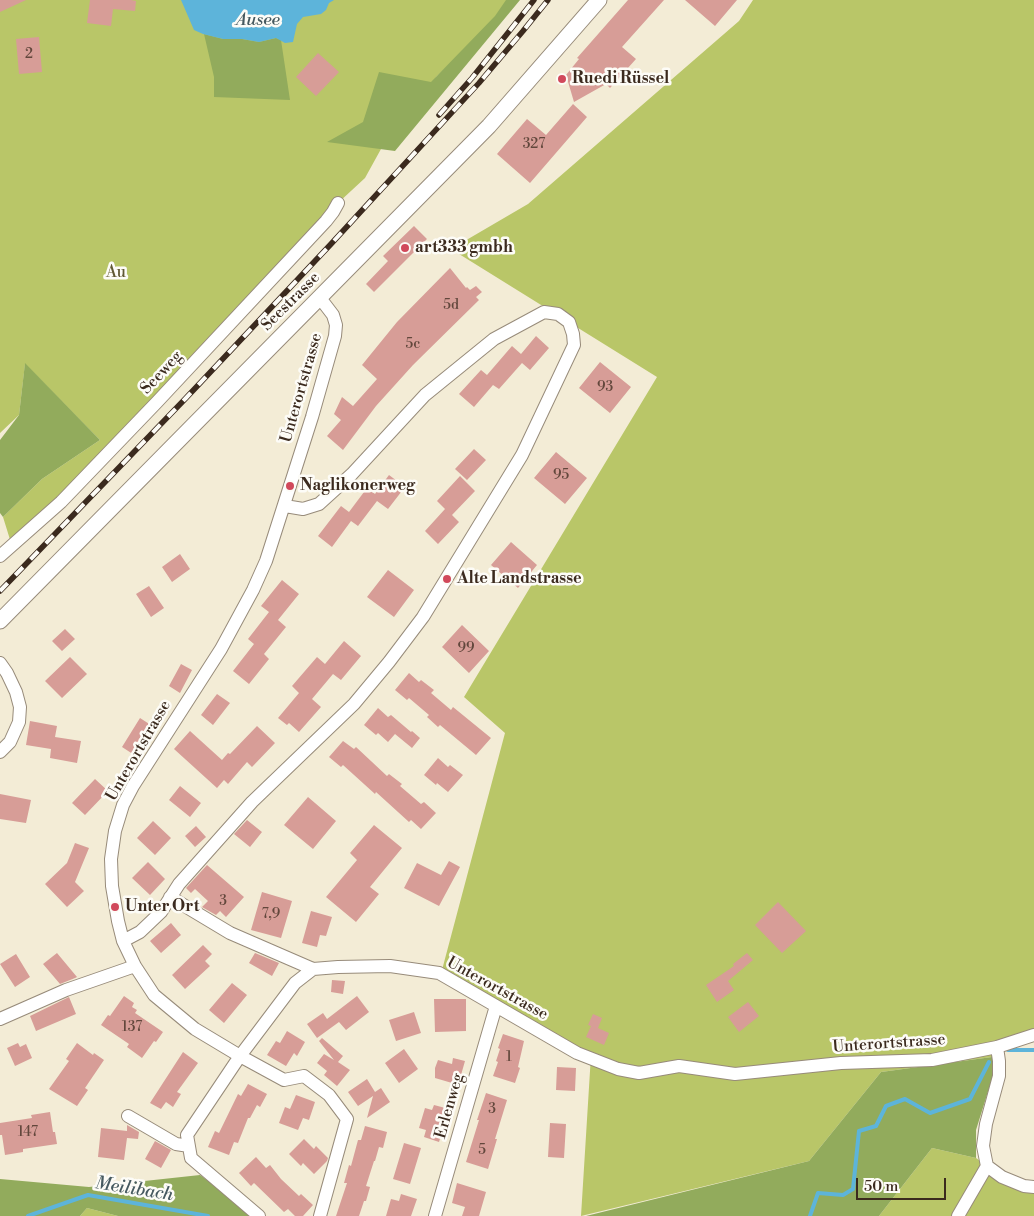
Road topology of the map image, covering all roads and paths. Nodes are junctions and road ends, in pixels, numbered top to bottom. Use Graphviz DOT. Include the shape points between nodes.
graph roads {
  1 [pos="598,0"];
  2 [pos="338,203"];
  3 [pos="320,298"];
  4 [pos="285,506"];
  5 [pos="0,556"];
  6 [pos="0,620"];
  7 [pos="0,663"];
  8 [pos="0,752"];
  9 [pos="170,897"];
  10 [pos="123,941"];
  11 [pos="135,966"];
  12 [pos="313,969"];
  13 [pos="496,1006"];
  14 [pos="0,1019"];
  15 [pos="1034,1035"];
  16 [pos="997,1047"];
  17 [pos="240,1056"];
  18 [pos="128,1116"];
  19 [pos="189,1146"];
  20 [pos="987,1166"];
  21 [pos="1034,1187"];
  22 [pos="259,1216"];
  23 [pos="320,1216"];
  24 [pos="435,1216"];
  25 [pos="958,1216"];
  1 -- 3 [label="main road, Seestrasse" via="490,126"];
  2 -- 5 [label="street, Seeweg" via="326,221 158,402 61,502"];
  3 -- 4 [label="street, Unterortstrasse" via="333,315 336,336"];
  3 -- 6 [label="main road, Seestrasse"];
  4 -- 9 [label="street" via="303,509 319,504 352,474 425,395 494,340 544,312 558,314 569,322 574,345 522,455 434,601 354,704 252,802"];
  4 -- 10 [label="street, Unterortstrasse" via="266,561 236,623 147,762 123,806 115,830 112,858 112,886"];
  7 -- 8 [label="street" via="16,692 20,707 20,722 10,742"];
  9 -- 10 [label="street" via="161,912 140,932"];
  9 -- 12 [label="street" via="230,933"];
  10 -- 11 [label="street, Unterortstrasse"];
  11 -- 14 [label="street" via="66,990"];
  11 -- 17 [label="street, Unterortstrasse" via="154,996 195,1030"];
  12 -- 13 [label="street, Unterortstrasse" via="390,966 439,973"];
  12 -- 17 [label="street" via="295,983"];
  13 -- 16 [label="street, Unterortstrasse" via="577,1052 618,1069 639,1073 679,1066 735,1074 840,1063 932,1060"];
  13 -- 24 [label="street, Erlenweg"];
  15 -- 16 [label="street, Unterortstrasse"];
  16 -- 20 [label="street" via="999,1076 983,1146"];
  17 -- 19 [label="street" via="187,1135"];
  17 -- 23 [label="street, Unterortstrasse" via="284,1080 304,1076 329,1095 347,1120"];
  18 -- 19 [label="street" via="176,1144"];
  19 -- 22 [label="street" via="191,1158"];
  20 -- 21 [label="street" via="1002,1177"];
  20 -- 25 [label="street"];
}
